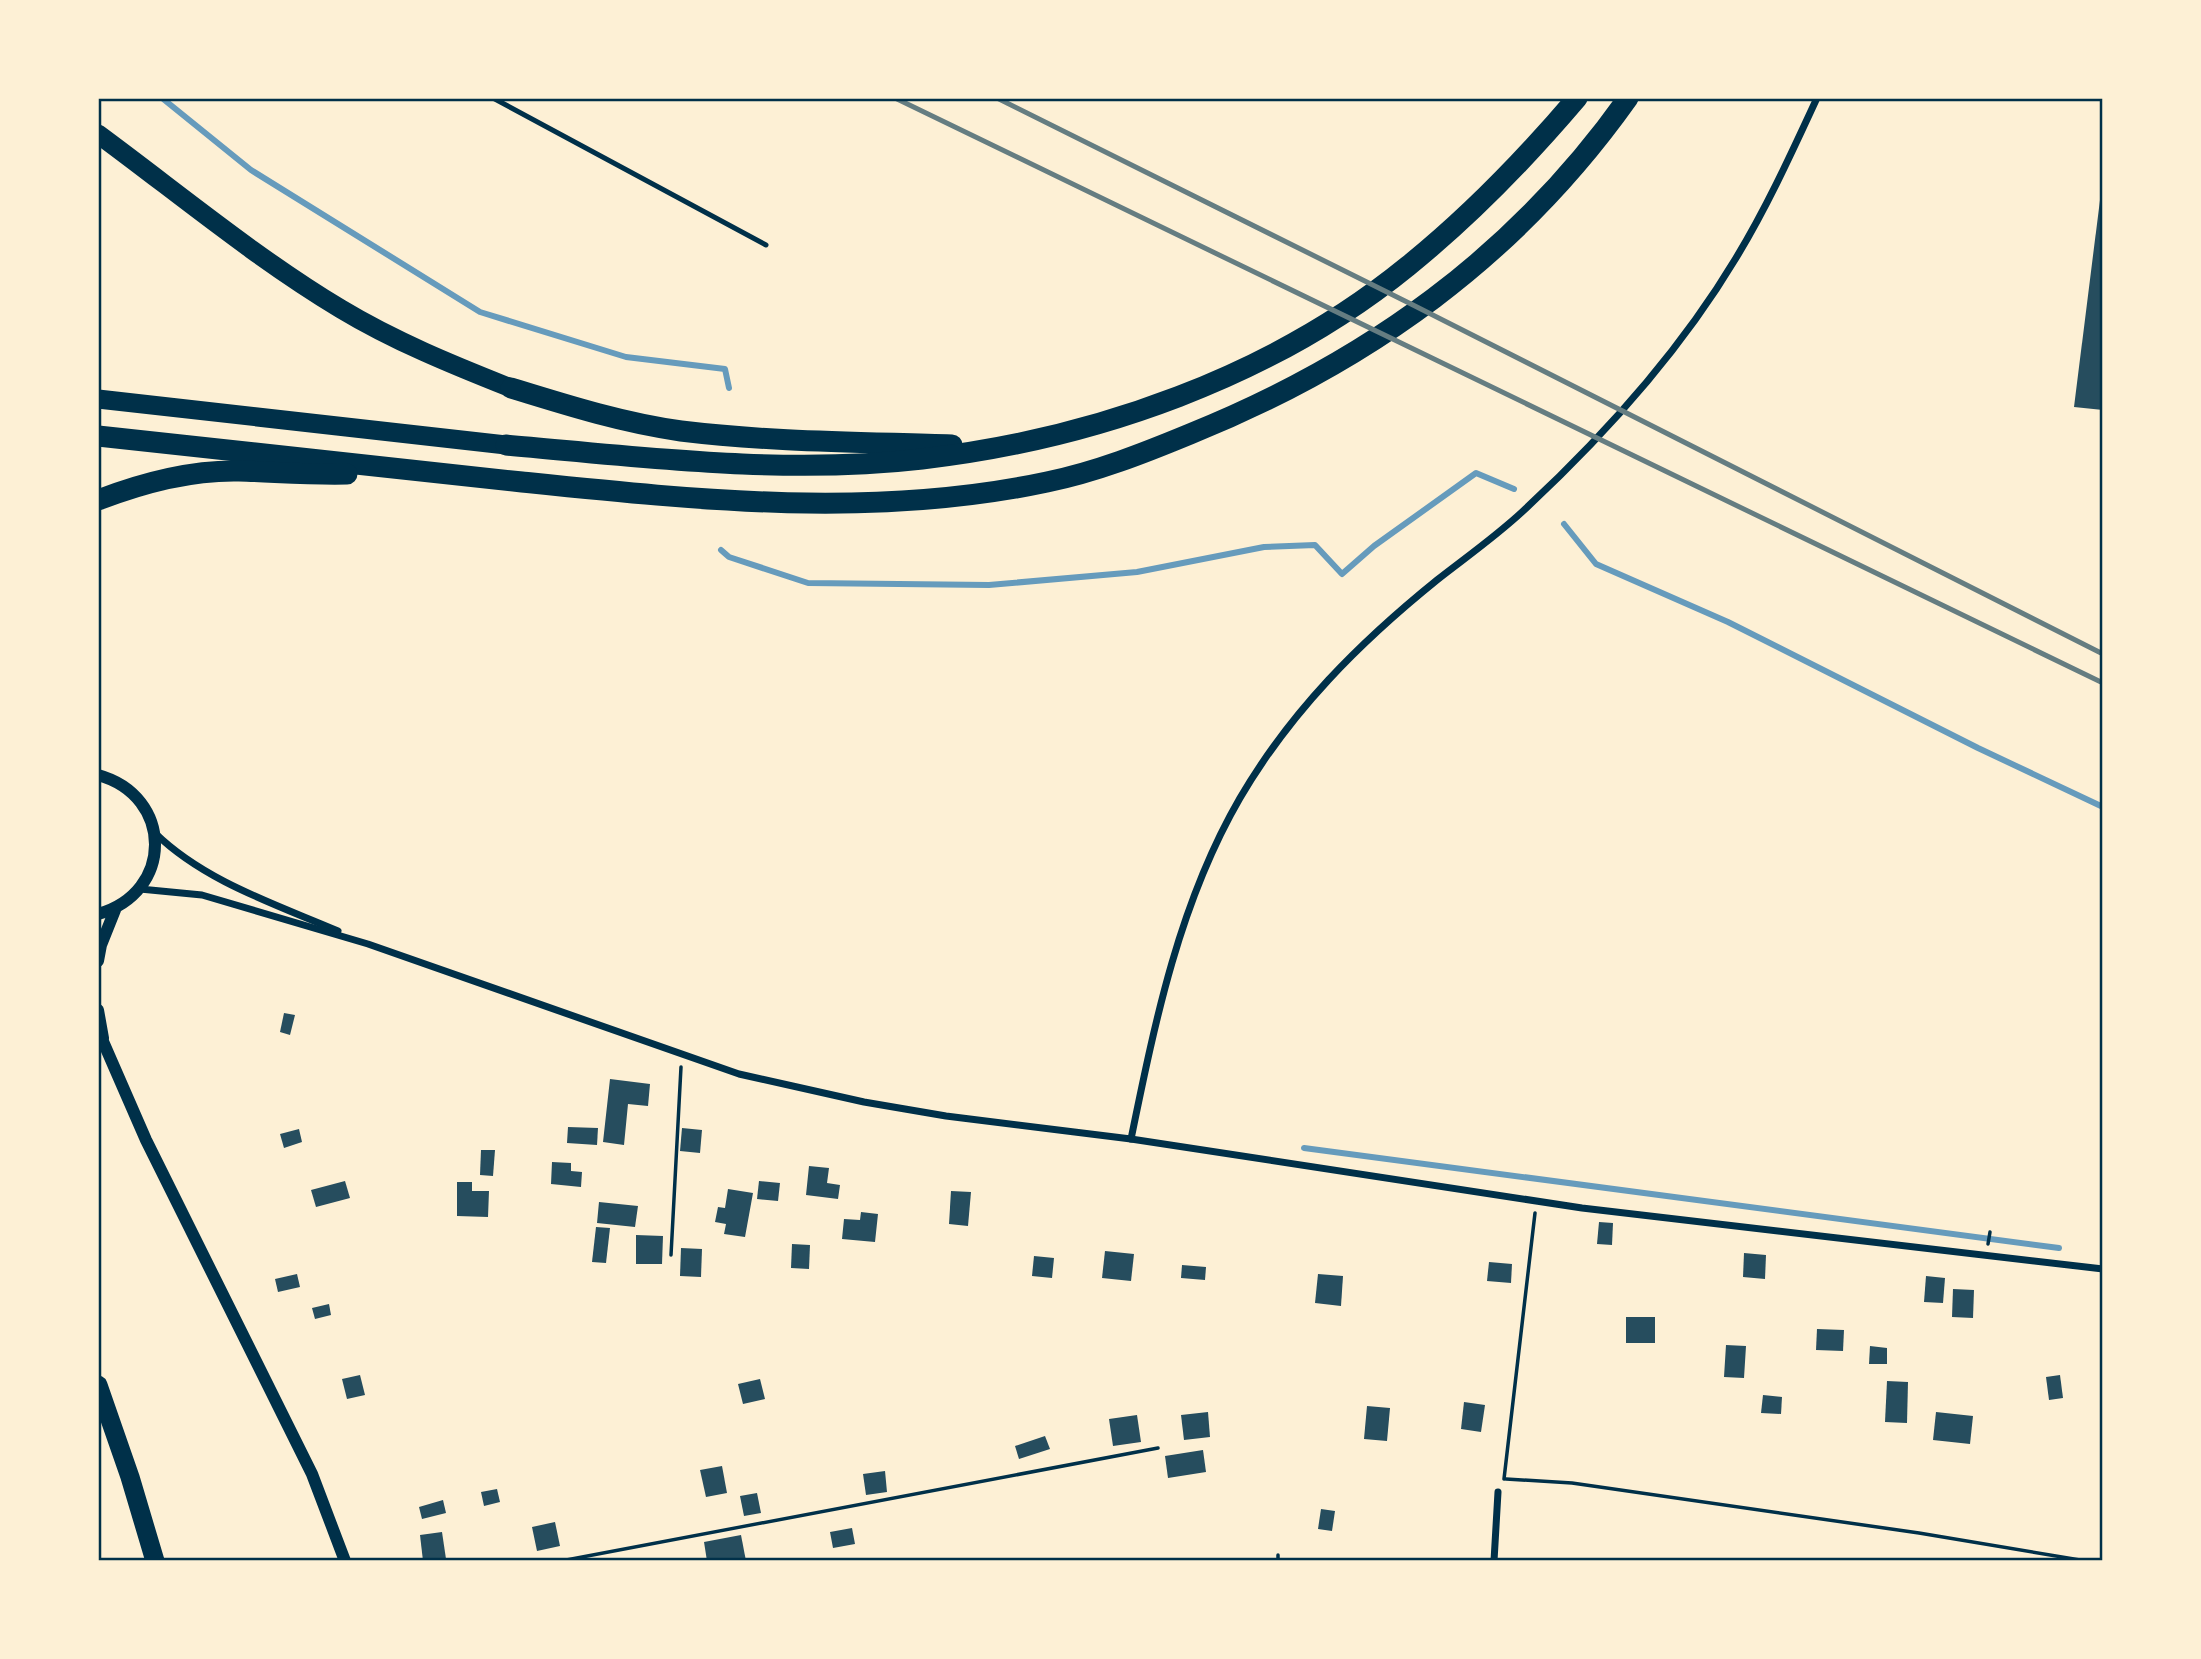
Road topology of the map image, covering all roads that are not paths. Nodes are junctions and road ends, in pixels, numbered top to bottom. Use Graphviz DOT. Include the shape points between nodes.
graph roads {
  1 [pos="494,98"];
  2 [pos="1577,98"];
  3 [pos="1628,98"];
  4 [pos="1817,98"];
  5 [pos="98,134"];
  6 [pos="766,245"];
  7 [pos="511,387"];
  8 [pos="98,399"];
  9 [pos="98,436"];
  10 [pos="506,445"];
  11 [pos="1007,446"];
  12 [pos="412,470"];
  13 [pos="98,500"];
  14 [pos="98,775"];
  15 [pos="155,833"];
  16 [pos="140,889"];
  17 [pos="115,909"];
  18 [pos="98,914"];
  19 [pos="368,944"];
  20 [pos="98,961"];
  21 [pos="98,1010"];
  22 [pos="101,1036"];
  23 [pos="1131,1139"];
  24 [pos="2103,1269"];
  25 [pos="98,1385"];
  26 [pos="1498,1492"];
  27 [pos="155,1561"];
  28 [pos="345,1561"];
  29 [pos="1494,1561"];
  1 -- 6 [label="lane"];
  2 -- 11 [label="highway" via="1513,169 1406,268 1358,301 1259,361 1182,395 1099,423"];
  3 -- 12 [label="highway" via="1549,197 1484,258 1387,334 1274,398 1203,429 1048,482 948,496 845,503 732,501"];
  4 -- 23 [label="street" via="1736,259 1693,322 1619,414 1519,515 1344,661 1307,702 1241,797 1193,896 1176,948"];
  5 -- 7 [label="highway" via="343,311"];
  7 -- 11 [label="highway" via="617,419 680,430 786,439"];
  8 -- 10 [label="highway"];
  9 -- 12 [label="highway"];
  10 -- 11 [label="highway" via="802,464 920,459"];
  12 -- 13 [label="highway" via="308,475 237,471 170,479"];
  14 -- 15 [label="street" via="130,790"];
  15 -- 16 [label="street" via="153,862"];
  15 -- 19 [label="street" via="176,854 241,889"];
  16 -- 17 [label="street"];
  16 -- 19 [label="street" via="202,895"];
  17 -- 18 [label="street"];
  17 -- 20 [label="street"];
  19 -- 23 [label="street" via="739,1074 946,1116"];
  21 -- 22 [label="street"];
  22 -- 28 [label="street" via="146,1140 312,1474"];
  23 -- 24 [label="street" via="1536,1201"];
  25 -- 27 [label="highway"];
  26 -- 29 [label="street"];
}
